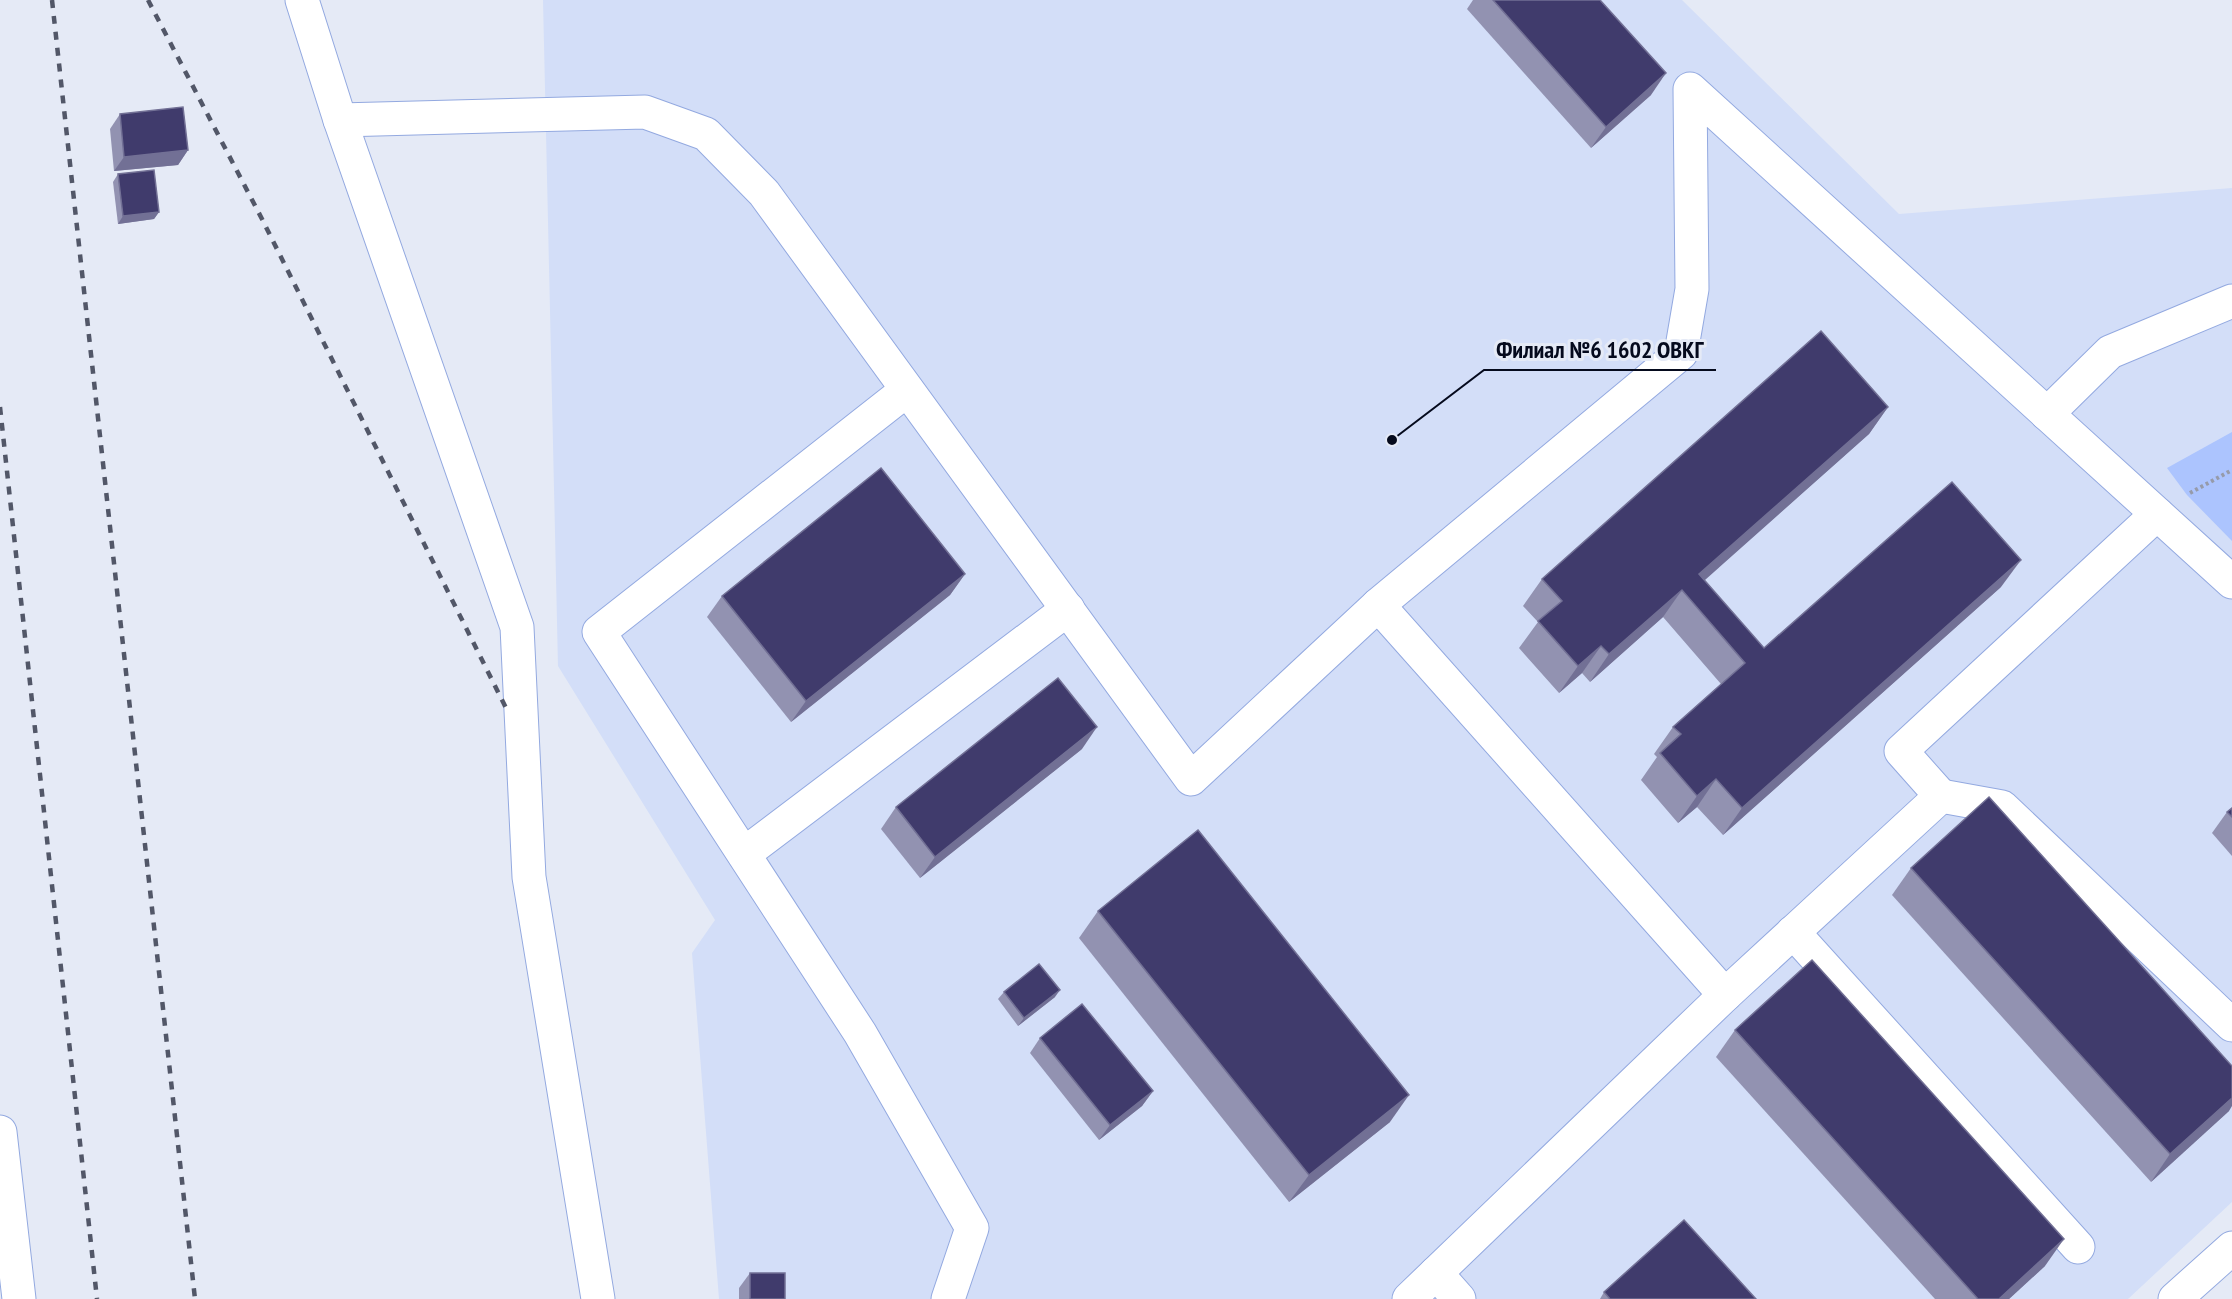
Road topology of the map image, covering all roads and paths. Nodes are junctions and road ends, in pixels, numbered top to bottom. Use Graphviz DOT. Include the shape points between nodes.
graph roads {
  1 [pos="302,0"];
  2 [pos="340,120"];
  3 [pos="2232,301"];
  4 [pos="908,390"];
  5 [pos="2047,414"];
  6 [pos="2232,470"];
  7 [pos="2157,514"];
  8 [pos="2232,582"];
  9 [pos="1378,605"];
  10 [pos="1068,609"];
  11 [pos="1941,796"];
  12 [pos="744,854"];
  13 [pos="1793,932"];
  14 [pos="1725,995"];
  15 [pos="2232,1025"];
  16 [pos="0,1132"];
  17 [pos="2078,1246"];
  18 [pos="2232,1248"];
  19 [pos="1436,1274"];
  20 [pos="19,1299"];
  21 [pos="598,1299"];
  22 [pos="948,1299"];
  23 [pos="1409,1299"];
  24 [pos="1459,1299"];
  25 [pos="2175,1299"];
  1 -- 2 [label="street"];
  2 -- 4 [label="street" via="645,112 706,134 764,193"];
  2 -- 21 [label="street" via="517,627 530,876"];
  3 -- 5 [label="street" via="2110,352"];
  4 -- 10 [label="street"];
  4 -- 12 [label="street" via="599,632"];
  5 -- 7 [label="street"];
  5 -- 9 [label="street" via="1690,89 1692,289 1681,353"];
  6 -- 7 [label="path"];
  7 -- 8 [label="street"];
  7 -- 11 [label="street" via="1900,751"];
  9 -- 10 [label="street" via="1191,778"];
  9 -- 14 [label="street"];
  10 -- 12 [label="street"];
  11 -- 13 [label="street"];
  11 -- 15 [label="street" via="2002,807"];
  12 -- 22 [label="street" via="860,1033 972,1228"];
  13 -- 14 [label="street"];
  13 -- 17 [label="street"];
  14 -- 19 [label="street"];
  16 -- 20 [label="street"];
  18 -- 25 [label="street"];
  19 -- 23 [label="street"];
  19 -- 24 [label="street"];
}
